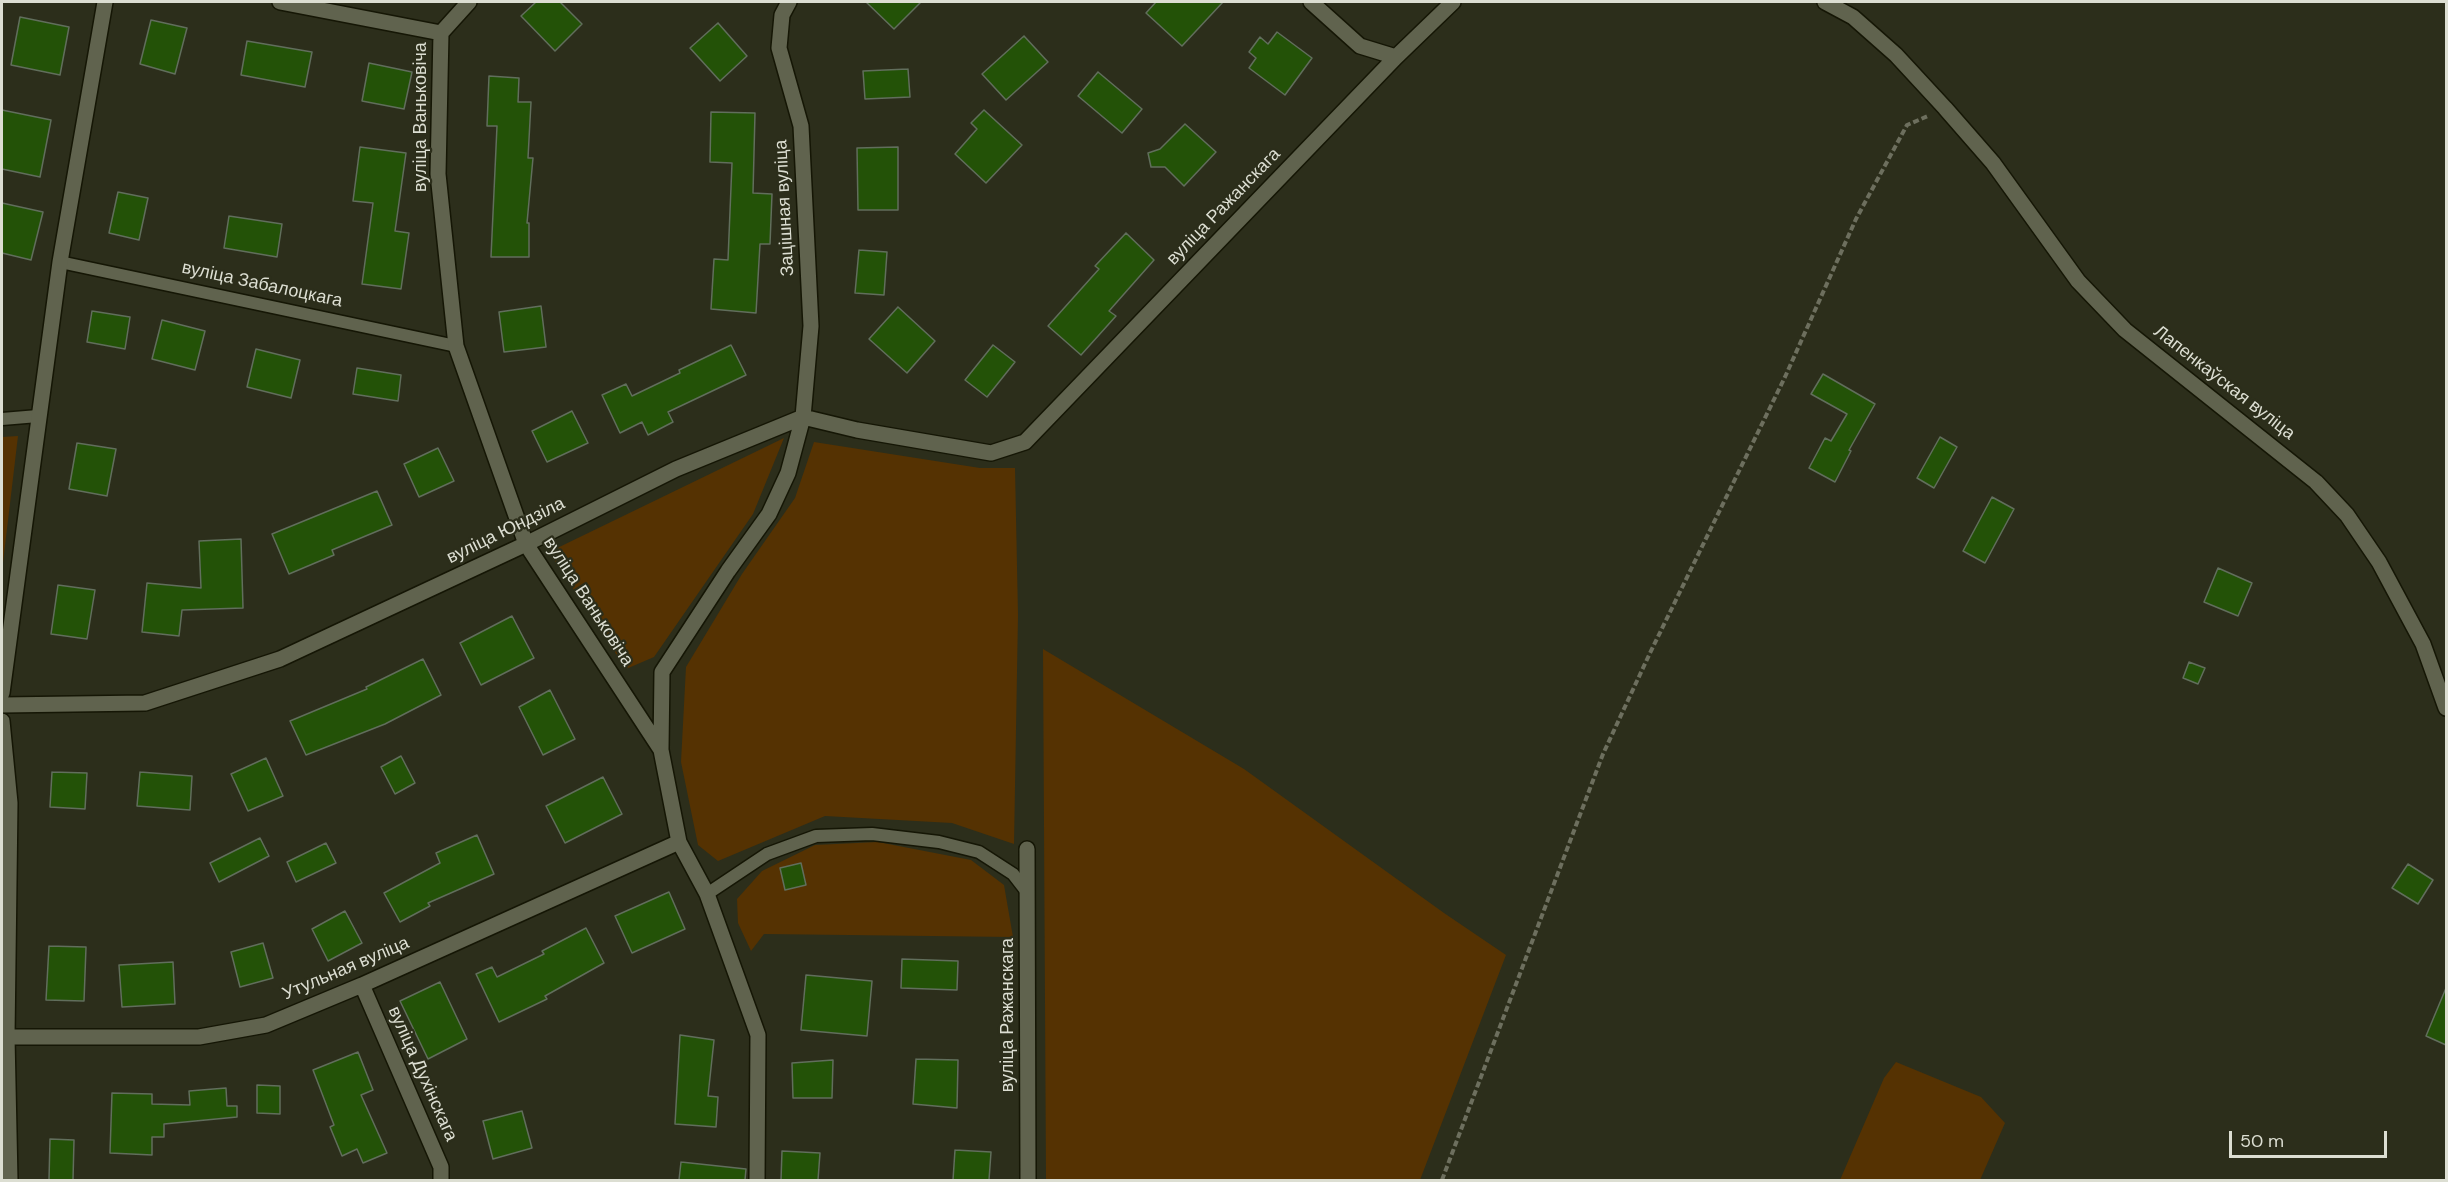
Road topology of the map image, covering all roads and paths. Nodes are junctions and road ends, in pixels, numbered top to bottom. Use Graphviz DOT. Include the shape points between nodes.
graph roads {
  1 [pos="105,2"];
  2 [pos="280,2"];
  3 [pos="469,2"];
  4 [pos="789,2"];
  5 [pos="1311,2"];
  6 [pos="1453,2"];
  7 [pos="1825,2"];
  8 [pos="441,33"];
  9 [pos="1396,57"];
  10 [pos="1945,108"];
  11 [pos="60,262"];
  12 [pos="456,345"];
  13 [pos="38,416"];
  14 [pos="803,417"];
  15 [pos="2,420"];
  16 [pos="526,544"];
  17 [pos="2,693"];
  18 [pos="2,705"];
  19 [pos="2446,708"];
  20 [pos="2,722"];
  21 [pos="662,750"];
  22 [pos="679,842"];
  23 [pos="1027,849"];
  24 [pos="1027,892"];
  25 [pos="707,894"];
  26 [pos="362,985"];
  27 [pos="7,1037"];
  28 [pos="10,1180"];
  29 [pos="441,1180"];
  30 [pos="757,1180"];
  31 [pos="1029,1180"];
  32 [pos="1442,1180"];
  1 -- 11 [label="street"];
  2 -- 8 [label="street"];
  3 -- 8 [label="street, вуліца Ваньковіча"];
  4 -- 14 [label="street, Зацішная вуліца" via="782,15 779,48 801,126 811,326"];
  5 -- 9 [label="street" via="1360,46"];
  6 -- 9 [label="street, вуліца Ражанскага"];
  7 -- 10 [label="street, Лапенкаўская вуліца" via="1853,17 1896,55"];
  8 -- 12 [label="street, вуліца Ваньковіча" via="438,174"];
  9 -- 14 [label="street, вуліца Ражанскага" via="1025,442 991,453"];
  10 -- 19 [label="street, Лапенкаўская вуліца" via="1993,163 2078,281 2125,330 2316,482 2347,515 2379,562 2423,644"];
  10 -- 32 [label="path" via="1907,125 1856,219 1785,377 1650,653 1603,754"];
  11 -- 12 [label="lane, вуліца Забалоцкага"];
  11 -- 13 [label="street"];
  12 -- 16 [label="street, вуліца Ваньковіча"];
  13 -- 15 [label="lane"];
  13 -- 17 [label="street"];
  14 -- 16 [label="street, вуліца Юндзіла" via="676,469"];
  14 -- 21 [label="street, Зацішная вуліца" via="788,473 769,514 662,672"];
  16 -- 18 [label="street, вуліца Юндзіла" via="280,659 145,704"];
  16 -- 21 [label="street, вуліца Ваньковіча"];
  20 -- 27 [label="street" via="10,803"];
  21 -- 22 [label="street, вуліца Ваньковіча"];
  22 -- 25 [label="street, вуліца Ваньковіча"];
  22 -- 26 [label="street, Утульная вуліца"];
  23 -- 24 [label="street, вуліца Ражанскага"];
  24 -- 25 [label="lane" via="1013,874 979,852 939,842 872,834 816,836 767,854"];
  24 -- 31 [label="street, вуліца Ражанскага"];
  25 -- 30 [label="street, вуліца Ваньковіча" via="758,1035"];
  26 -- 27 [label="street, Утульная вуліца" via="266,1025 199,1037"];
  26 -- 29 [label="street, вуліца Духінскага" via="441,1167"];
  27 -- 28 [label="street"];
}
